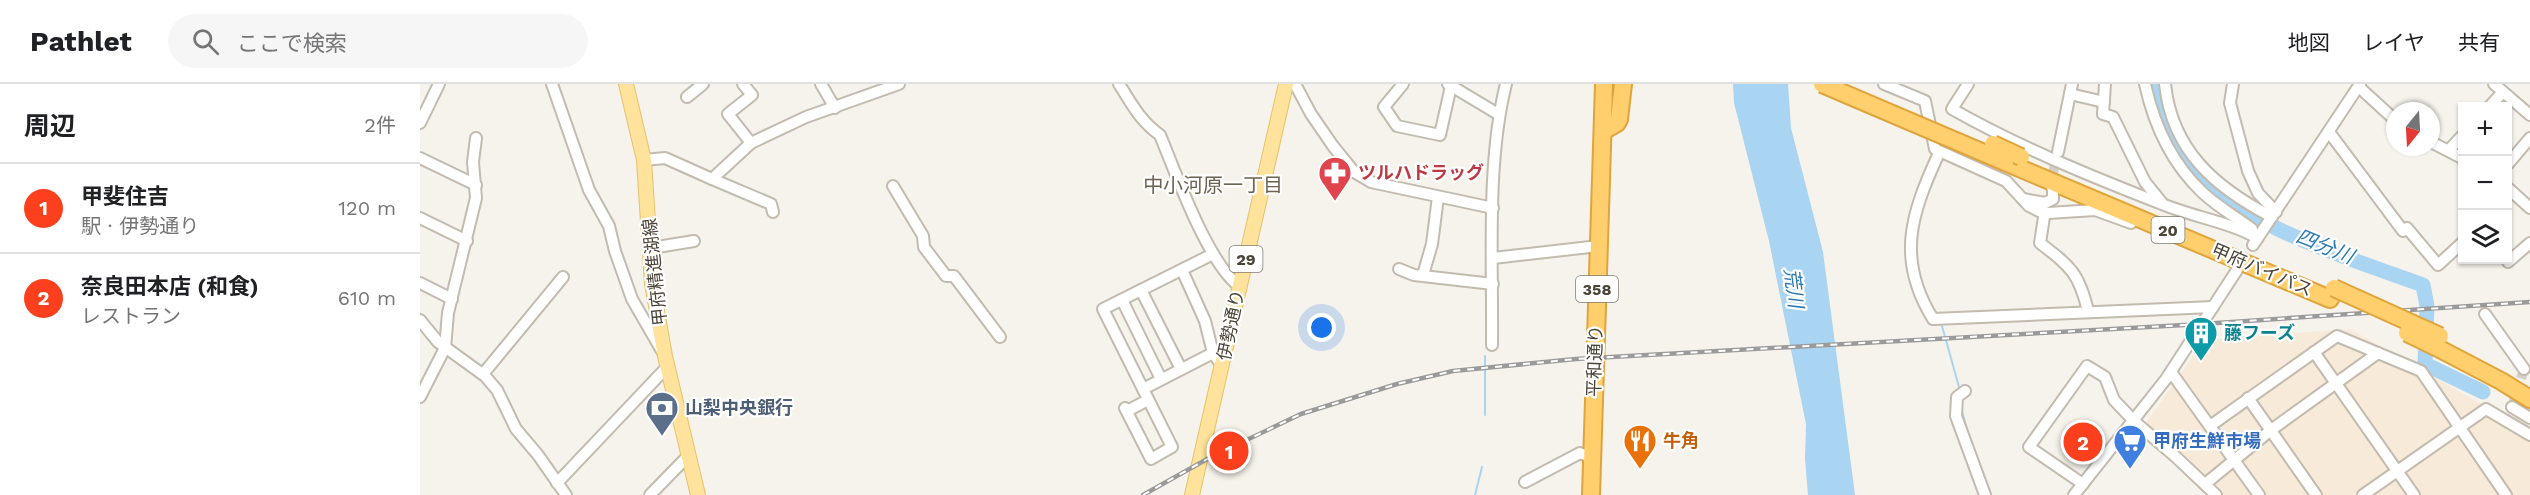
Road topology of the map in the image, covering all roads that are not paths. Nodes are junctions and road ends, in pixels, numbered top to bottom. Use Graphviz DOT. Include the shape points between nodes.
graph roads {
  1 [pos="439,84"];
  2 [pos="552,84"];
  3 [pos="626,84"];
  4 [pos="704,84"];
  5 [pos="743,84"];
  6 [pos="821,84"];
  7 [pos="899,84"];
  8 [pos="1119,84"];
  9 [pos="1286,84"];
  10 [pos="1295,84"];
  11 [pos="1403,84"];
  12 [pos="1506,84"];
  13 [pos="1604,84"];
  14 [pos="1817,84"];
  15 [pos="1884,84"];
  16 [pos="1968,84"];
  17 [pos="2105,84"];
  18 [pos="2145,84"];
  19 [pos="2165,84"];
  20 [pos="2233,84"];
  21 [pos="2494,84"];
  22 [pos="1450,85"];
  23 [pos="2359,85"];
  24 [pos="1836,86"];
  25 [pos="1622,89"];
  26 [pos="2071,89"];
  27 [pos="2503,93"];
  28 [pos="687,97"];
  29 [pos="2104,102"];
  30 [pos="2494,102"];
  31 [pos="836,108"];
  32 [pos="2386,111"];
  33 [pos="1498,114"];
  34 [pos="2530,115"];
  35 [pos="420,123"];
  36 [pos="1603,131"];
  37 [pos="2329,132"];
  38 [pos="476,138"];
  39 [pos="2530,138"];
  40 [pos="2458,141"];
  41 [pos="751,143"];
  42 [pos="2440,146"];
  43 [pos="2449,150"];
  44 [pos="2058,152"];
  45 [pos="1939,153"];
  46 [pos="2460,156"];
  47 [pos="420,158"];
  48 [pos="2013,159"];
  49 [pos="2512,159"];
  50 [pos="644,160"];
  51 [pos="712,179"];
  52 [pos="2049,180"];
  53 [pos="476,185"];
  54 [pos="893,186"];
  55 [pos="2512,195"];
  56 [pos="1438,197"];
  57 [pos="2023,199"];
  58 [pos="2164,206"];
  59 [pos="1493,208"];
  60 [pos="2530,208"];
  61 [pos="773,212"];
  62 [pos="2274,214"];
  63 [pos="2044,217"];
  64 [pos="420,218"];
  65 [pos="2168,230"];
  66 [pos="2256,237"];
  67 [pos="467,241"];
  68 [pos="694,241"];
  69 [pos="2530,243"];
  70 [pos="1599,246"];
  71 [pos="2458,247"];
  72 [pos="651,249"];
  73 [pos="1213,254"];
  74 [pos="1493,258"];
  75 [pos="2512,259"];
  76 [pos="1399,269"];
  77 [pos="1182,270"];
  78 [pos="2237,270"];
  79 [pos="1423,275"];
  80 [pos="563,277"];
  81 [pos="420,283"];
  82 [pos="1492,284"];
  83 [pos="1239,286"];
  84 [pos="1141,290"];
  85 [pos="2332,293"];
  86 [pos="452,299"];
  87 [pos="1122,300"];
  88 [pos="2213,307"];
  89 [pos="2088,311"];
  90 [pos="2485,314"];
  91 [pos="420,320"];
  92 [pos="1000,337"];
  93 [pos="2438,341"];
  94 [pos="1492,345"];
  95 [pos="445,348"];
  96 [pos="2314,351"];
  97 [pos="1213,353"];
  98 [pos="2378,353"];
  99 [pos="667,361"];
  100 [pos="1222,366"];
  101 [pos="2525,366"];
  102 [pos="1181,369"];
  103 [pos="2171,372"];
  104 [pos="483,374"];
  105 [pos="1161,379"];
  106 [pos="2336,383"];
  107 [pos="423,384"];
  108 [pos="2530,386"];
  109 [pos="1143,389"];
  110 [pos="1965,391"];
  111 [pos="420,397"];
  112 [pos="2248,398"];
  113 [pos="2530,399"];
  114 [pos="1148,400"];
  115 [pos="2512,407"];
  116 [pos="2530,418"];
  117 [pos="2134,421"];
  118 [pos="2210,426"];
  119 [pos="2460,427"];
  120 [pos="2271,430"];
  121 [pos="2530,435"];
  122 [pos="689,455"];
  123 [pos="1592,458"];
  124 [pos="2234,460"];
  125 [pos="2398,471"];
  126 [pos="1525,482"];
  127 [pos="556,483"];
  128 [pos="2083,484"];
  129 [pos="2205,484"];
  130 [pos="566,495"];
  131 [pos="650,495"];
  132 [pos="698,495"];
  133 [pos="1192,495"];
  134 [pos="1591,495"];
  135 [pos="1985,495"];
  136 [pos="2074,495"];
  137 [pos="2216,495"];
  138 [pos="2259,495"];
  139 [pos="2316,495"];
  140 [pos="2363,495"];
  141 [pos="2414,495"];
  142 [pos="2506,495"];
  1 -- 35 [label="street"];
  2 -- 99 [label="street" via="589,190 609,226 632,299"];
  3 -- 50 [label="main road, 甲府精進湖線"];
  4 -- 28 [label="street"];
  5 -- 41 [label="street" via="752,95 728,114"];
  6 -- 31 [label="street"];
  7 -- 31 [label="street"];
  8 -- 73 [label="street" via="1146,126 1160,135"];
  9 -- 83 [label="main road, 伊勢通り / 29"];
  10 -- 56 [label="street" via="1311,114 1354,172 1371,182"];
  11 -- 22 [label="street" via="1384,107 1397,126 1440,135"];
  12 -- 33 [label="street"];
  13 -- 36 [label="highway, 平和通り / 358"];
  14 -- 24 [label="highway, 甲府バイパス, bridge"];
  15 -- 45 [label="street" via="1925,101"];
  16 -- 58 [label="street" via="1952,109 2033,152"];
  17 -- 29 [label="street"];
  18 -- 66 [label="street" via="2154,119 2183,171 2203,193 2252,229"];
  19 -- 62 [label="street" via="2169,108 2195,159 2214,181 2243,202"];
  20 -- 62 [label="street" via="2230,103 2248,171"];
  21 -- 27 [label="street"];
  22 -- 33 [label="street"];
  23 -- 32 [label="street"];
  23 -- 37 [label="street"];
  24 -- 48 [label="highway, 甲府バイパス / 20, bridge"];
  25 -- 36 [label="highway" via="1619,119"];
  26 -- 29 [label="street"];
  26 -- 44 [label="street"];
  27 -- 30 [label="street"];
  27 -- 34 [label="street"];
  29 -- 58 [label="street" via="2103,114 2113,117 2145,182"];
  31 -- 41 [label="street" via="806,117"];
  33 -- 59 [label="street"];
  36 -- 70 [label="highway, 平和通り / 358"];
  37 -- 62 [label="street"];
  37 -- 71 [label="street" via="2403,231 2407,228 2438,265"];
  38 -- 53 [label="street" via="472,162"];
  39 -- 49 [label="street"];
  40 -- 43 [label="street"];
  41 -- 51 [label="street"];
  42 -- 43 [label="street"];
  43 -- 46 [label="street"];
  45 -- 57 [label="street" via="1990,172 2006,181"];
  45 -- 89 [label="street" via="1917,204 1911,244 1916,280 1933,319"];
  47 -- 53 [label="street"];
  48 -- 52 [label="highway, 甲府バイパス / 20"];
  48 -- 85 [label="highway, 甲府バイパス / 20"];
  50 -- 51 [label="street" via="666,158"];
  50 -- 72 [label="main road, 甲府精進湖線"];
  51 -- 61 [label="street" via="771,204"];
  52 -- 57 [label="street" via="2053,199 2046,203"];
  52 -- 65 [label="highway, 甲府バイパス / 20"];
  53 -- 67 [label="street" via="477,198"];
  54 -- 92 [label="street" via="923,236 924,247 946,276 954,276"];
  55 -- 60 [label="street"];
  56 -- 59 [label="street"];
  56 -- 79 [label="street"];
  57 -- 65 [label="street" via="2038,211 2095,210 2142,227"];
  58 -- 66 [label="street"];
  59 -- 74 [label="street"];
  62 -- 66 [label="street"];
  63 -- 89 [label="street" via="2040,243 2076,275"];
  64 -- 67 [label="street"];
  65 -- 85 [label="highway, 甲府バイパス / 20"];
  67 -- 86 [label="street"];
  68 -- 72 [label="street"];
  69 -- 75 [label="street"];
  70 -- 74 [label="street"];
  70 -- 123 [label="highway, 平和通り / 358"];
  72 -- 99 [label="main road, 甲府精進湖線" via="652,285"];
  73 -- 77 [label="street"];
  73 -- 83 [label="street"];
  74 -- 82 [label="street"];
  76 -- 79 [label="street"];
  77 -- 84 [label="street"];
  77 -- 97 [label="street" via="1205,321"];
  78 -- 88 [label="street"];
  79 -- 82 [label="street"];
  80 -- 104 [label="street"];
  81 -- 86 [label="street"];
  82 -- 94 [label="street"];
  83 -- 100 [label="main road, 伊勢通り / 29"];
  84 -- 87 [label="street"];
  84 -- 102 [label="street"];
  85 -- 93 [label="highway, 甲府バイパス / 20, bridge"];
  86 -- 95 [label="street"];
  87 -- 105 [label="street"];
  87 -- 109 [label="street" via="1103,309"];
  88 -- 89 [label="street"];
  88 -- 103 [label="street"];
  90 -- 101 [label="street" via="2514,357"];
  91 -- 95 [label="street"];
  93 -- 108 [label="highway, 甲府バイパス / 20"];
  93 -- 113 [label="highway, 甲府バイパス / 20"];
  95 -- 104 [label="street"];
  95 -- 107 [label="street"];
  96 -- 98 [label="street" via="2337,336"];
  96 -- 106 [label="street"];
  96 -- 112 [label="street"];
  97 -- 100 [label="street"];
  97 -- 102 [label="street"];
  98 -- 106 [label="street"];
  98 -- 119 [label="street" via="2421,371"];
  99 -- 122 [label="main road, 甲府精進湖線"];
  99 -- 127 [label="street"];
  100 -- 133 [label="main road, 伊勢通り / 29"];
  102 -- 105 [label="street"];
  103 -- 117 [label="street"];
  103 -- 118 [label="street"];
  104 -- 127 [label="street" via="497,390 516,429"];
  105 -- 109 [label="street"];
  106 -- 120 [label="street"];
  106 -- 125 [label="street"];
  107 -- 111 [label="street"];
  109 -- 114 [label="street"];
  110 -- 135 [label="street" via="1957,397 1956,416"];
  112 -- 118 [label="street"];
  112 -- 120 [label="street"];
  114 -- 114 [label="street" via="1172,447 1151,459 1126,410"];
  115 -- 116 [label="street"];
  117 -- 128 [label="street"];
  117 -- 128 [label="street" via="2114,400 2104,377 2087,366 2029,447"];
  117 -- 129 [label="street"];
  118 -- 124 [label="street"];
  119 -- 121 [label="street" via="2486,409"];
  119 -- 125 [label="street"];
  119 -- 142 [label="street"];
  120 -- 124 [label="street"];
  120 -- 139 [label="street"];
  122 -- 131 [label="street"];
  122 -- 132 [label="main road, 甲府精進湖線"];
  123 -- 126 [label="street" via="1580,453"];
  123 -- 134 [label="highway, 平和通り / 358"];
  124 -- 129 [label="street"];
  124 -- 138 [label="street"];
  125 -- 140 [label="street"];
  125 -- 141 [label="street"];
  127 -- 130 [label="street"];
  128 -- 136 [label="street"];
  129 -- 137 [label="street"];
}
